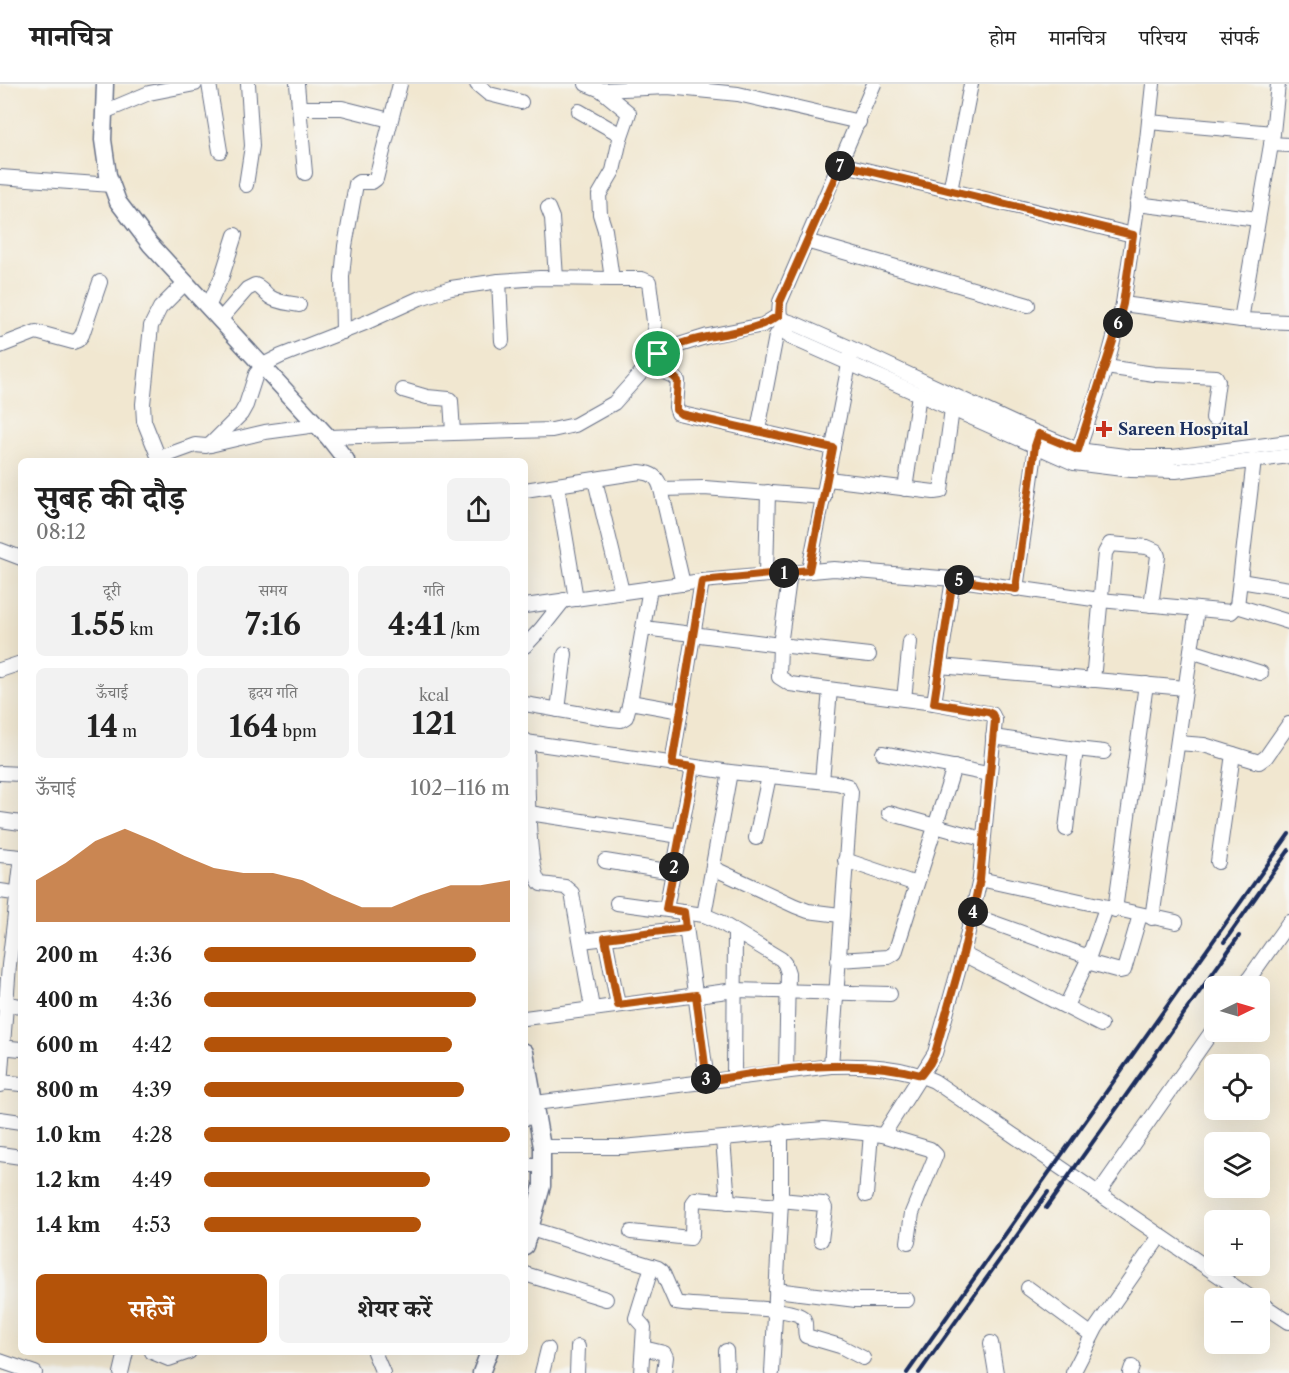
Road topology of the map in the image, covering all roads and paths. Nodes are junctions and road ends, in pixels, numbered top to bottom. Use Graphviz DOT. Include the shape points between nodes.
graph roads {
  1 [pos="105,84"];
  2 [pos="195,84"];
  3 [pos="208,84"];
  4 [pos="248,84"];
  5 [pos="297,84"];
  6 [pos="400,84"];
  7 [pos="477,84"];
  8 [pos="586,84"];
  9 [pos="874,84"];
  10 [pos="971,84"];
  11 [pos="1153,84"];
  12 [pos="1278,84"];
  13 [pos="668,85"];
  14 [pos="497,90"];
  15 [pos="601,90"];
  16 [pos="521,102"];
  17 [pos="300,108"];
  18 [pos="579,111"];
  19 [pos="104,112"];
  20 [pos="390,120"];
  21 [pos="858,122"];
  22 [pos="1149,122"];
  23 [pos="621,135"];
  24 [pos="1272,138"];
  25 [pos="1289,145"];
  26 [pos="220,151"];
  27 [pos="841,164"];
  28 [pos="305,173"];
  29 [pos="0,177"];
  30 [pos="112,185"];
  31 [pos="246,185"];
  32 [pos="950,191"];
  33 [pos="1137,204"];
  34 [pos="548,208"];
  35 [pos="1258,219"];
  36 [pos="235,235"];
  37 [pos="1133,235"];
  38 [pos="806,241"];
  39 [pos="556,278"];
  40 [pos="612,279"];
  41 [pos="499,281"];
  42 [pos="100,282"];
  43 [pos="186,282"];
  44 [pos="1123,304"];
  45 [pos="299,305"];
  46 [pos="1028,305"];
  47 [pos="208,307"];
  48 [pos="220,320"];
  49 [pos="782,320"];
  50 [pos="1241,320"];
  51 [pos="1289,322"];
  52 [pos="343,332"];
  53 [pos="502,341"];
  54 [pos="0,346"];
  55 [pos="850,355"];
  56 [pos="653,359"];
  57 [pos="263,366"];
  58 [pos="1106,367"];
  59 [pos="403,390"];
  60 [pos="919,394"];
  61 [pos="952,409"];
  62 [pos="1213,418"];
  63 [pos="758,430"];
  64 [pos="322,431"];
  65 [pos="453,432"];
  66 [pos="1037,440"];
  67 [pos="1289,442"];
  68 [pos="210,445"];
  69 [pos="833,448"];
  70 [pos="1076,456"];
  71 [pos="1289,456"];
  72 [pos="344,458"];
  73 [pos="1254,460"];
  74 [pos="828,479"];
  75 [pos="595,480"];
  76 [pos="557,486"];
  77 [pos="661,489"];
  78 [pos="905,489"];
  79 [pos="528,490"];
  80 [pos="768,492"];
  81 [pos="824,497"];
  82 [pos="0,550"];
  83 [pos="18,557"];
  84 [pos="809,570"];
  85 [pos="790,572"];
  86 [pos="766,575"];
  87 [pos="953,579"];
  88 [pos="702,581"];
  89 [pos="1240,581"];
  90 [pos="683,584"];
  91 [pos="650,588"];
  92 [pos="1016,589"];
  93 [pos="1289,589"];
  94 [pos="622,592"];
  95 [pos="570,599"];
  96 [pos="1100,600"];
  97 [pos="1151,605"];
  98 [pos="528,606"];
  99 [pos="1237,606"];
  100 [pos="1197,609"];
  101 [pos="1289,622"];
  102 [pos="644,628"];
  103 [pos="693,634"];
  104 [pos="910,642"];
  105 [pos="528,643"];
  106 [pos="780,645"];
  107 [pos="1191,651"];
  108 [pos="565,654"];
  109 [pos="869,655"];
  110 [pos="18,664"];
  111 [pos="940,666"];
  112 [pos="0,670"];
  113 [pos="1261,673"];
  114 [pos="1093,680"];
  115 [pos="1146,684"];
  116 [pos="1185,688"];
  117 [pos="830,690"];
  118 [pos="904,699"];
  119 [pos="630,702"];
  120 [pos="934,703"];
  121 [pos="528,705"];
  122 [pos="558,710"];
  123 [pos="681,711"];
  124 [pos="1289,724"];
  125 [pos="993,737"];
  126 [pos="528,741"];
  127 [pos="1178,743"];
  128 [pos="1076,749"];
  129 [pos="1104,752"];
  130 [pos="883,753"];
  131 [pos="1233,754"];
  132 [pos="672,764"];
  133 [pos="693,767"];
  134 [pos="954,767"];
  135 [pos="730,772"];
  136 [pos="0,773"];
  137 [pos="18,774"];
  138 [pos="988,774"];
  139 [pos="769,776"];
  140 [pos="822,781"];
  141 [pos="528,789"];
  142 [pos="529,813"];
  143 [pos="889,813"];
  144 [pos="0,820"];
  145 [pos="18,823"];
  146 [pos="936,826"];
  147 [pos="1066,829"];
  148 [pos="680,836"];
  149 [pos="756,838"];
  150 [pos="982,838"];
  151 [pos="528,847"];
  152 [pos="0,855"];
  153 [pos="18,857"];
  154 [pos="845,860"];
  155 [pos="605,861"];
  156 [pos="1218,862"];
  157 [pos="712,868"];
  158 [pos="673,872"];
  159 [pos="980,879"];
  160 [pos="916,884"];
  161 [pos="0,891"];
  162 [pos="18,893"];
  163 [pos="18,896"];
  164 [pos="617,903"];
  165 [pos="666,909"];
  166 [pos="1110,909"];
  167 [pos="684,912"];
  168 [pos="704,915"];
  169 [pos="840,915"];
  170 [pos="972,915"];
  171 [pos="1146,916"];
  172 [pos="1176,922"];
  173 [pos="1289,922"];
  174 [pos="6,928"];
  175 [pos="686,928"];
  176 [pos="735,932"];
  177 [pos="605,938"];
  178 [pos="582,941"];
  179 [pos="963,954"];
  180 [pos="838,960"];
  181 [pos="1088,960"];
  182 [pos="4,965"];
  183 [pos="1251,976"];
  184 [pos="735,990"];
  185 [pos="788,992"];
  186 [pos="837,993"];
  187 [pos="890,994"];
  188 [pos="696,995"];
  189 [pos="3,1004"];
  190 [pos="618,1005"];
  191 [pos="18,1006"];
  192 [pos="1066,1006"];
  193 [pos="592,1008"];
  194 [pos="528,1018"];
  195 [pos="1101,1025"];
  196 [pos="1204,1042"];
  197 [pos="1,1047"];
  198 [pos="18,1049"];
  199 [pos="831,1066"];
  200 [pos="786,1071"];
  201 [pos="921,1075"];
  202 [pos="735,1077"];
  203 [pos="528,1078"];
  204 [pos="707,1081"];
  205 [pos="0,1083"];
  206 [pos="18,1084"];
  207 [pos="532,1113"];
  208 [pos="0,1119"];
  209 [pos="18,1122"];
  210 [pos="781,1131"];
  211 [pos="877,1134"];
  212 [pos="723,1139"];
  213 [pos="542,1147"];
  214 [pos="0,1155"];
  215 [pos="18,1157"];
  216 [pos="533,1165"];
  217 [pos="1098,1194"];
  218 [pos="866,1195"];
  219 [pos="728,1202"];
  220 [pos="780,1203"];
  221 [pos="531,1229"];
  222 [pos="631,1232"];
  223 [pos="1160,1236"];
  224 [pos="528,1238"];
  225 [pos="820,1240"];
  226 [pos="908,1242"];
  227 [pos="652,1266"];
  228 [pos="528,1275"];
  229 [pos="1028,1288"];
  230 [pos="1237,1288"];
  231 [pos="776,1290"];
  232 [pos="606,1299"];
  233 [pos="907,1300"];
  234 [pos="775,1310"];
  235 [pos="1270,1310"];
  236 [pos="1289,1322"];
  237 [pos="1092,1335"];
  238 [pos="991,1343"];
  239 [pos="578,1347"];
  240 [pos="643,1348"];
  241 [pos="548,1349"];
  242 [pos="726,1351"];
  243 [pos="125,1355"];
  244 [pos="159,1355"];
  245 [pos="180,1355"];
  246 [pos="375,1355"];
  247 [pos="488,1355"];
  248 [pos="863,1358"];
  249 [pos="0,1361"];
  250 [pos="35,1373"];
  251 [pos="121,1373"];
  252 [pos="383,1373"];
  253 [pos="481,1373"];
  254 [pos="543,1373"];
  255 [pos="576,1373"];
  256 [pos="641,1373"];
  257 [pos="664,1373"];
  258 [pos="727,1373"];
  259 [pos="772,1373"];
  260 [pos="996,1373"];
  261 [pos="1073,1373"];
  1 -- 19 [label="main road"];
  2 -- 19 [label="street" via="149,93"];
  3 -- 26 [label="street"];
  4 -- 31 [label="street" via="252,146"];
  5 -- 17 [label="street"];
  6 -- 20 [label="street"];
  7 -- 14 [label="street" via="486,92"];
  8 -- 15 [label="street"];
  9 -- 21 [label="street"];
  10 -- 32 [label="street"];
  11 -- 22 [label="street"];
  12 -- 24 [label="street"];
  13 -- 15 [label="street"];
  13 -- 21 [label="street" via="738,94"];
  14 -- 16 [label="street"];
  15 -- 23 [label="street" via="629,113"];
  17 -- 20 [label="street" via="342,108"];
  17 -- 28 [label="street"];
  18 -- 23 [label="street"];
  19 -- 30 [label="main road" via="103,141"];
  20 -- 52 [label="street" via="376,180 356,184 342,277"];
  21 -- 27 [label="street"];
  22 -- 24 [label="street"];
  22 -- 33 [label="street"];
  23 -- 40 [label="street" via="613,171 598,204"];
  24 -- 25 [label="street"];
  24 -- 35 [label="street"];
  27 -- 32 [label="street"];
  27 -- 38 [label="street"];
  29 -- 30 [label="street"];
  30 -- 43 [label="main road" via="118,202 150,244"];
  32 -- 37 [label="street"];
  33 -- 35 [label="street"];
  33 -- 37 [label="street"];
  34 -- 39 [label="street"];
  35 -- 50 [label="street"];
  36 -- 47 [label="street"];
  37 -- 44 [label="street"];
  38 -- 46 [label="street"];
  38 -- 49 [label="street" via="780,302"];
  39 -- 40 [label="street"];
  39 -- 41 [label="street"];
  40 -- 56 [label="street" via="649,282"];
  41 -- 52 [label="street" via="451,288"];
  41 -- 53 [label="street"];
  42 -- 54 [label="street" via="78,340 36,332"];
  43 -- 47 [label="main road"];
  43 -- 68 [label="street" via="160,308 151,326 144,421 159,457 195,445"];
  44 -- 50 [label="street"];
  44 -- 58 [label="street"];
  45 -- 48 [label="street" via="275,300 255,285"];
  47 -- 48 [label="main road"];
  48 -- 57 [label="main road"];
  49 -- 55 [label="street"];
  49 -- 56 [label="street" via="708,336 673,347"];
  49 -- 63 [label="street"];
  50 -- 51 [label="street"];
  52 -- 57 [label="street"];
  55 -- 60 [label="street"];
  55 -- 66 [label="street"];
  55 -- 69 [label="street"];
  56 -- 63 [label="street" via="678,381 678,412"];
  56 -- 65 [label="street" via="614,403 575,425 552,430"];
  57 -- 64 [label="main road"];
  57 -- 68 [label="street" via="255,374 241,414"];
  58 -- 62 [label="street" via="1216,377"];
  58 -- 70 [label="street"];
  59 -- 65 [label="street" via="452,401"];
  60 -- 61 [label="street"];
  60 -- 78 [label="street"];
  61 -- 66 [label="street"];
  61 -- 78 [label="street" via="941,491"];
  63 -- 69 [label="street"];
  64 -- 65 [label="street"];
  64 -- 68 [label="street" via="265,432"];
  64 -- 72 [label="main road"];
  66 -- 70 [label="street"];
  66 -- 92 [label="street"];
  67 -- 70 [label="street" via="1173,457"];
  69 -- 74 [label="street"];
  70 -- 73 [label="street" via="1131,470 1176,471"];
  71 -- 73 [label="street"];
  73 -- 89 [label="street"];
  74 -- 78 [label="street"];
  74 -- 81 [label="street"];
  75 -- 76 [label="street"];
  75 -- 77 [label="street" via="648,472 655,476"];
  75 -- 94 [label="street"];
  76 -- 79 [label="street"];
  76 -- 95 [label="street"];
  77 -- 80 [label="street"];
  77 -- 90 [label="street"];
  80 -- 81 [label="street"];
  80 -- 86 [label="street"];
  81 -- 84 [label="street"];
  82 -- 83 [label="street"];
  84 -- 85 [label="street"];
  84 -- 87 [label="street" via="861,570"];
  85 -- 86 [label="street"];
  85 -- 106 [label="street"];
  86 -- 88 [label="street"];
  87 -- 92 [label="street"];
  87 -- 111 [label="street"];
  88 -- 90 [label="street"];
  88 -- 103 [label="street"];
  89 -- 93 [label="street"];
  89 -- 99 [label="street"];
  90 -- 91 [label="street"];
  91 -- 94 [label="street"];
  91 -- 102 [label="street"];
  92 -- 96 [label="street"];
  94 -- 95 [label="street"];
  95 -- 98 [label="street"];
  95 -- 105 [label="street"];
  96 -- 97 [label="street"];
  96 -- 97 [label="street" via="1110,544 1147,547 1153,548 1158,556"];
  96 -- 114 [label="street"];
  97 -- 100 [label="street"];
  99 -- 100 [label="street" via="1231,612"];
  99 -- 101 [label="street"];
  100 -- 107 [label="street"];
  102 -- 103 [label="street"];
  102 -- 119 [label="street"];
  103 -- 106 [label="street"];
  103 -- 123 [label="street"];
  104 -- 118 [label="street"];
  106 -- 109 [label="street"];
  106 -- 117 [label="street" via="779,677 790,684"];
  107 -- 113 [label="street"];
  107 -- 116 [label="street"];
  108 -- 122 [label="street"];
  110 -- 112 [label="street"];
  111 -- 114 [label="street"];
  111 -- 120 [label="street"];
  114 -- 115 [label="street"];
  115 -- 116 [label="street"];
  115 -- 166 [label="street"];
  116 -- 127 [label="street"];
  117 -- 118 [label="street"];
  117 -- 140 [label="street"];
  118 -- 120 [label="street"];
  119 -- 122 [label="street" via="626,717 621,720"];
  119 -- 123 [label="street"];
  120 -- 125 [label="street" via="992,714"];
  121 -- 122 [label="street"];
  123 -- 132 [label="street"];
  124 -- 131 [label="street" via="1263,760"];
  125 -- 128 [label="street"];
  125 -- 138 [label="street"];
  126 -- 132 [label="street"];
  127 -- 131 [label="street"];
  127 -- 171 [label="street"];
  128 -- 129 [label="street"];
  128 -- 147 [label="street"];
  130 -- 134 [label="street"];
  131 -- 156 [label="street"];
  132 -- 133 [label="street"];
  133 -- 135 [label="street"];
  133 -- 148 [label="street"];
  134 -- 138 [label="street"];
  134 -- 146 [label="street"];
  135 -- 139 [label="street"];
  135 -- 157 [label="street"];
  136 -- 137 [label="street"];
  138 -- 150 [label="street"];
  139 -- 140 [label="street"];
  139 -- 149 [label="street"];
  140 -- 154 [label="street" via="843,784 851,792"];
  141 -- 142 [label="street"];
  142 -- 148 [label="street"];
  142 -- 151 [label="street"];
  143 -- 146 [label="street"];
  144 -- 145 [label="street"];
  146 -- 150 [label="street"];
  146 -- 160 [label="street"];
  148 -- 158 [label="street"];
  150 -- 159 [label="street"];
  151 -- 178 [label="street" via="538,883 571,890"];
  152 -- 153 [label="street"];
  154 -- 160 [label="street"];
  154 -- 169 [label="street"];
  155 -- 158 [label="street"];
  157 -- 168 [label="street"];
  157 -- 169 [label="street" via="802,909"];
  158 -- 165 [label="street"];
  159 -- 166 [label="street"];
  159 -- 170 [label="street"];
  160 -- 180 [label="street" via="895,953"];
  161 -- 162 [label="street"];
  163 -- 174 [label="street"];
  164 -- 165 [label="street"];
  165 -- 167 [label="street"];
  166 -- 171 [label="street"];
  166 -- 181 [label="street"];
  167 -- 168 [label="street"];
  167 -- 175 [label="street"];
  168 -- 176 [label="street"];
  169 -- 180 [label="street"];
  170 -- 179 [label="street"];
  170 -- 181 [label="street"];
  171 -- 172 [label="street"];
  171 -- 181 [label="street" via="1124,970"];
  173 -- 183 [label="street"];
  174 -- 182 [label="street"];
  175 -- 177 [label="street"];
  175 -- 188 [label="street"];
  176 -- 184 [label="street"];
  176 -- 185 [label="street" via="785,964"];
  177 -- 178 [label="street"];
  177 -- 190 [label="street"];
  178 -- 193 [label="street"];
  179 -- 192 [label="street"];
  179 -- 201 [label="street" via="935,1053"];
  180 -- 186 [label="street"];
  181 -- 192 [label="street"];
  182 -- 189 [label="street"];
  184 -- 185 [label="street"];
  184 -- 188 [label="street"];
  184 -- 202 [label="street"];
  185 -- 186 [label="street"];
  185 -- 200 [label="street"];
  186 -- 187 [label="street"];
  186 -- 199 [label="street"];
  188 -- 190 [label="street"];
  188 -- 204 [label="street"];
  189 -- 191 [label="street"];
  189 -- 197 [label="street"];
  190 -- 193 [label="street"];
  192 -- 195 [label="street"];
  193 -- 194 [label="street"];
  196 -- 217 [label="street"];
  197 -- 198 [label="street"];
  197 -- 205 [label="street"];
  199 -- 200 [label="street"];
  199 -- 201 [label="street" via="879,1067"];
  200 -- 202 [label="street"];
  201 -- 211 [label="street"];
  201 -- 217 [label="street"];
  202 -- 204 [label="street"];
  203 -- 207 [label="main road"];
  204 -- 207 [label="street"];
  205 -- 206 [label="street"];
  207 -- 213 [label="main road"];
  208 -- 209 [label="street"];
  210 -- 211 [label="street" via="824,1129"];
  210 -- 212 [label="street"];
  210 -- 220 [label="street"];
  211 -- 218 [label="street"];
  211 -- 226 [label="street" via="930,1149 936,1155 912,1213"];
  212 -- 213 [label="street" via="622,1147"];
  212 -- 219 [label="street"];
  213 -- 216 [label="main road"];
  214 -- 215 [label="street"];
  216 -- 221 [label="main road" via="542,1186"];
  217 -- 223 [label="street"];
  219 -- 220 [label="street"];
  219 -- 222 [label="street" via="694,1200 690,1238"];
  220 -- 225 [label="street" via="823,1204"];
  220 -- 231 [label="street"];
  221 -- 224 [label="main road"];
  221 -- 227 [label="street"];
  223 -- 230 [label="street"];
  223 -- 237 [label="street"];
  227 -- 234 [label="street" via="662,1271 676,1303"];
  227 -- 240 [label="street" via="636,1318 644,1326"];
  228 -- 232 [label="street"];
  229 -- 237 [label="street"];
  231 -- 233 [label="street" via="856,1300"];
  231 -- 234 [label="street"];
  234 -- 248 [label="street" via="801,1316 806,1336"];
  234 -- 259 [label="street"];
  235 -- 236 [label="street"];
  237 -- 261 [label="street"];
  238 -- 260 [label="street"];
  239 -- 255 [label="street"];
  240 -- 256 [label="street"];
  240 -- 257 [label="street" via="664,1353"];
  241 -- 254 [label="street"];
  242 -- 258 [label="street"];
  243 -- 251 [label="street"];
  244 -- 245 [label="street" via="169,1359"];
  246 -- 252 [label="street"];
  247 -- 253 [label="main road"];
  249 -- 250 [label="street"];
}
